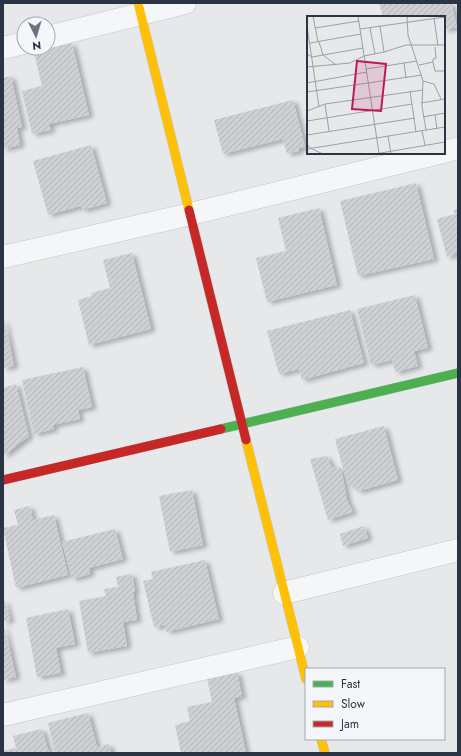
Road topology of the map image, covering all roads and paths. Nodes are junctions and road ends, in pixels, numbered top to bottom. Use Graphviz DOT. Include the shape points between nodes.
graph roads {
  1 [pos="185,3"];
  2 [pos="139,9"];
  3 [pos="56,35"];
  4 [pos="16,45"];
  5 [pos="3,48"];
  6 [pos="458,148"];
  7 [pos="445,152"];
  8 [pos="435,154"];
  9 [pos="191,214"];
  10 [pos="3,257"];
  11 [pos="458,373"];
  12 [pos="242,424"];
  13 [pos="3,480"];
  14 [pos="458,550"];
  15 [pos="284,593"];
  16 [pos="298,647"];
  17 [pos="305,675"];
  18 [pos="3,715"];
  19 [pos="321,740"];
  20 [pos="325,753"];
  1 -- 2 [label="street"];
  2 -- 3 [label="street"];
  2 -- 9 [label="street"];
  4 -- 5 [label="street"];
  6 -- 7 [label="street"];
  8 -- 9 [label="street"];
  9 -- 10 [label="street"];
  9 -- 12 [label="street"];
  11 -- 12 [label="street"];
  12 -- 13 [label="street"];
  12 -- 15 [label="street"];
  14 -- 15 [label="street"];
  15 -- 16 [label="street"];
  16 -- 17 [label="street"];
  16 -- 18 [label="street"];
  19 -- 20 [label="street"];
}
